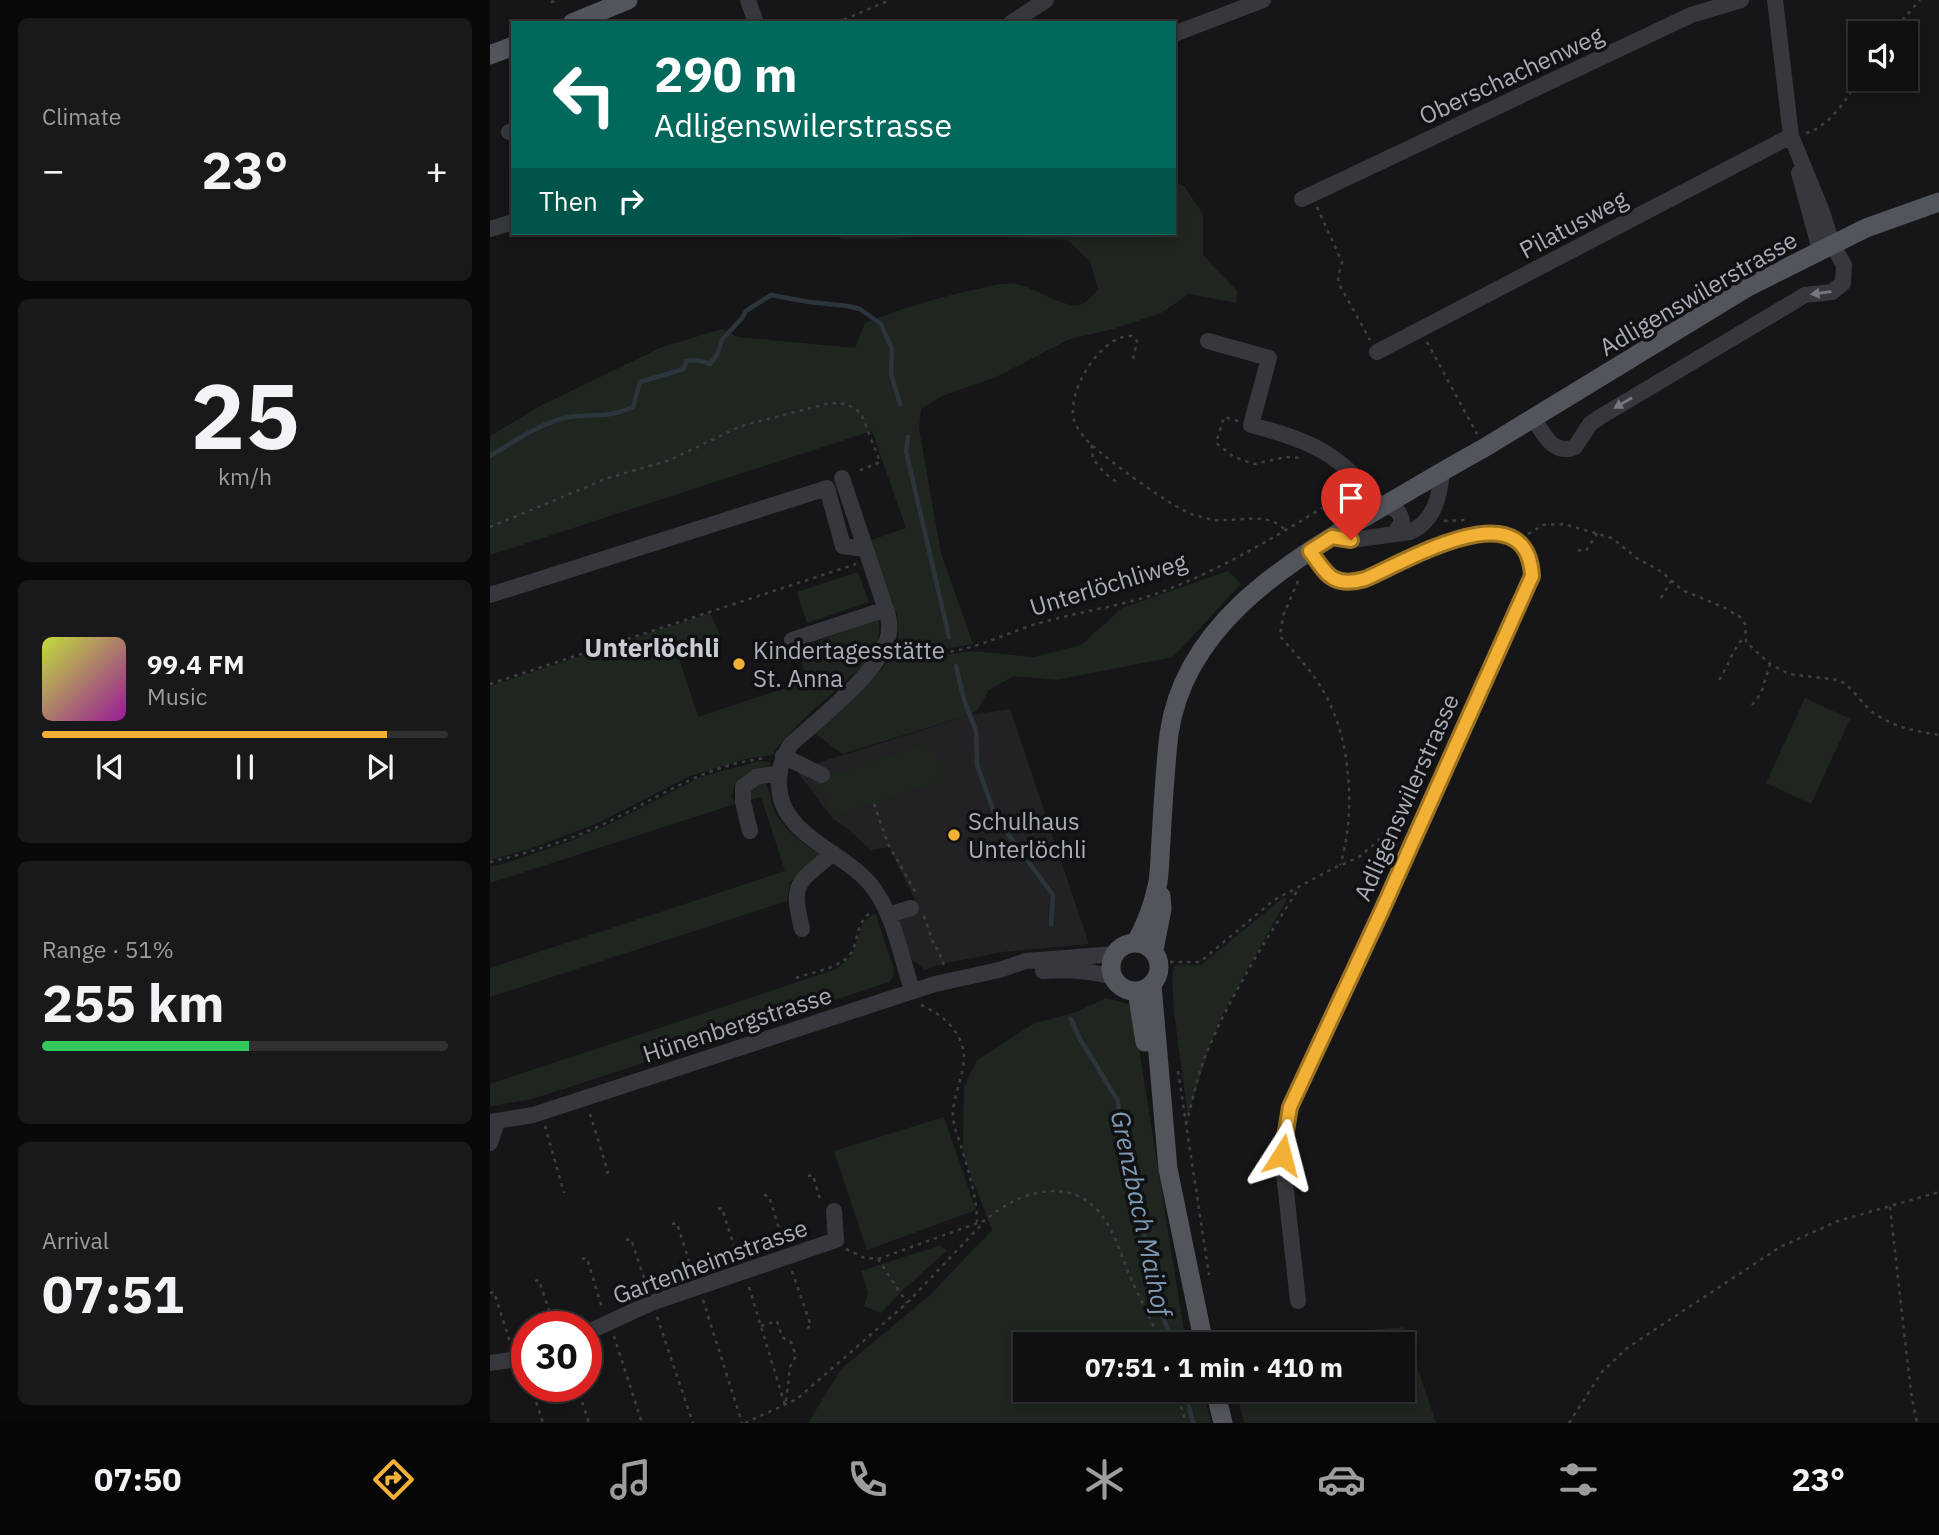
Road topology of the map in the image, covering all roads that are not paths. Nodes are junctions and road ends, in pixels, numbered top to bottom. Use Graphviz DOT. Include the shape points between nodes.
graph roads {
  1 [pos="628,0"];
  2 [pos="748,0"];
  3 [pos="1046,0"];
  4 [pos="1263,0"];
  5 [pos="1741,0"];
  6 [pos="1775,0"];
  7 [pos="577,21"];
  8 [pos="755,21"];
  9 [pos="1014,21"];
  10 [pos="1176,33"];
  11 [pos="511,47"];
  12 [pos="490,55"];
  13 [pos="1791,136"];
  14 [pos="1306,196"];
  15 [pos="1939,202"];
  16 [pos="511,223"];
  17 [pos="490,229"];
  18 [pos="1826,247"];
  19 [pos="1208,341"];
  20 [pos="1377,352"];
  21 [pos="1533,418"];
  22 [pos="1442,471"];
  23 [pos="842,478"];
  24 [pos="1381,508"];
  25 [pos="1395,533"];
  26 [pos="1332,537"];
  27 [pos="1310,551"];
  28 [pos="867,554"];
  29 [pos="490,595"];
  30 [pos="886,609"];
  31 [pos="792,640"];
  32 [pos="779,762"];
  33 [pos="821,775"];
  34 [pos="750,831"];
  35 [pos="833,853"];
  36 [pos="911,908"];
  37 [pos="883,913"];
  38 [pos="802,929"];
  39 [pos="1145,946"];
  40 [pos="1115,954"];
  41 [pos="999,970"];
  42 [pos="1113,977"];
  43 [pos="1144,988"];
  44 [pos="915,997"];
  45 [pos="494,1122"];
  46 [pos="490,1143"];
  47 [pos="834,1211"];
  48 [pos="1298,1301"];
  49 [pos="602,1325"];
  50 [pos="1194,1332"];
  51 [pos="511,1359"];
  52 [pos="490,1363"];
  53 [pos="1218,1402"];
  54 [pos="1223,1423"];
  1 -- 7 [label="main road"];
  2 -- 8 [label="street"];
  3 -- 9 [label="street"];
  4 -- 10 [label="street"];
  5 -- 14 [label="street, Oberschachenweg" via="1691,15"];
  6 -- 13 [label="street"];
  11 -- 12 [label="main road"];
  13 -- 18 [label="street" via="1821,209"];
  13 -- 20 [label="street, Pilatusweg"];
  15 -- 18 [label="main road, Adligenswilerstrasse"];
  16 -- 17 [label="street"];
  18 -- 21 [label="main road, Adligenswilerstrasse" via="1748,287"];
  18 -- 21 [label="street, one-way" via="1844,265 1839,288 1805,295 1600,417 1575,447 1554,447"];
  19 -- 24 [label="street" via="1269,358 1251,425 1324,451 1363,483"];
  21 -- 22 [label="main road, Adligenswilerstrasse"];
  22 -- 24 [label="main road, Adligenswilerstrasse"];
  22 -- 25 [label="street" via="1427,521 1410,532"];
  23 -- 28 [label="street"];
  24 -- 25 [label="street" via="1393,508 1401,516 1401,528"];
  24 -- 26 [label="main road, Adligenswilerstrasse"];
  25 -- 26 [label="street" via="1351,540"];
  26 -- 27 [label="main road, Adligenswilerstrasse"];
  27 -- 39 [label="main road, Adligenswilerstrasse" via="1242,602 1212,635 1185,678 1170,731 1158,882 1162,909"];
  27 -- 48 [label="street, Adligenswilerstrasse" via="1327,575 1352,583 1454,540 1506,535 1525,548 1532,576 1290,1107 1282,1155"];
  28 -- 29 [label="street" via="843,546 827,488"];
  28 -- 30 [label="street"];
  30 -- 31 [label="street"];
  30 -- 32 [label="street" via="886,644 871,670 792,744"];
  32 -- 33 [label="street"];
  32 -- 34 [label="street" via="743,787"];
  32 -- 35 [label="street" via="779,794 785,811"];
  35 -- 37 [label="street" via="867,880 883,903"];
  35 -- 38 [label="street" via="796,888"];
  36 -- 37 [label="street"];
  37 -- 44 [label="street"];
  39 -- 40 [label="main road" via="1120,947"];
  39 -- 43 [label="main road" via="1159,958 1160,968 1158,977"];
  40 -- 41 [label="street, Hünenbergstrasse" via="1026,961"];
  40 -- 42 [label="main road"];
  41 -- 42 [label="street, Hünenbergstrasse" via="1074,970"];
  41 -- 44 [label="street, Hünenbergstrasse" via="958,978"];
  42 -- 43 [label="main road" via="1127,989"];
  43 -- 50 [label="main road" via="1155,1133 1168,1169"];
  44 -- 45 [label="street, Hünenbergstrasse" via="533,1115"];
  45 -- 46 [label="street"];
  47 -- 49 [label="street, Gartenheimstrasse" via="836,1240 650,1298"];
  51 -- 52 [label="street"];
  53 -- 54 [label="main road"];
}
